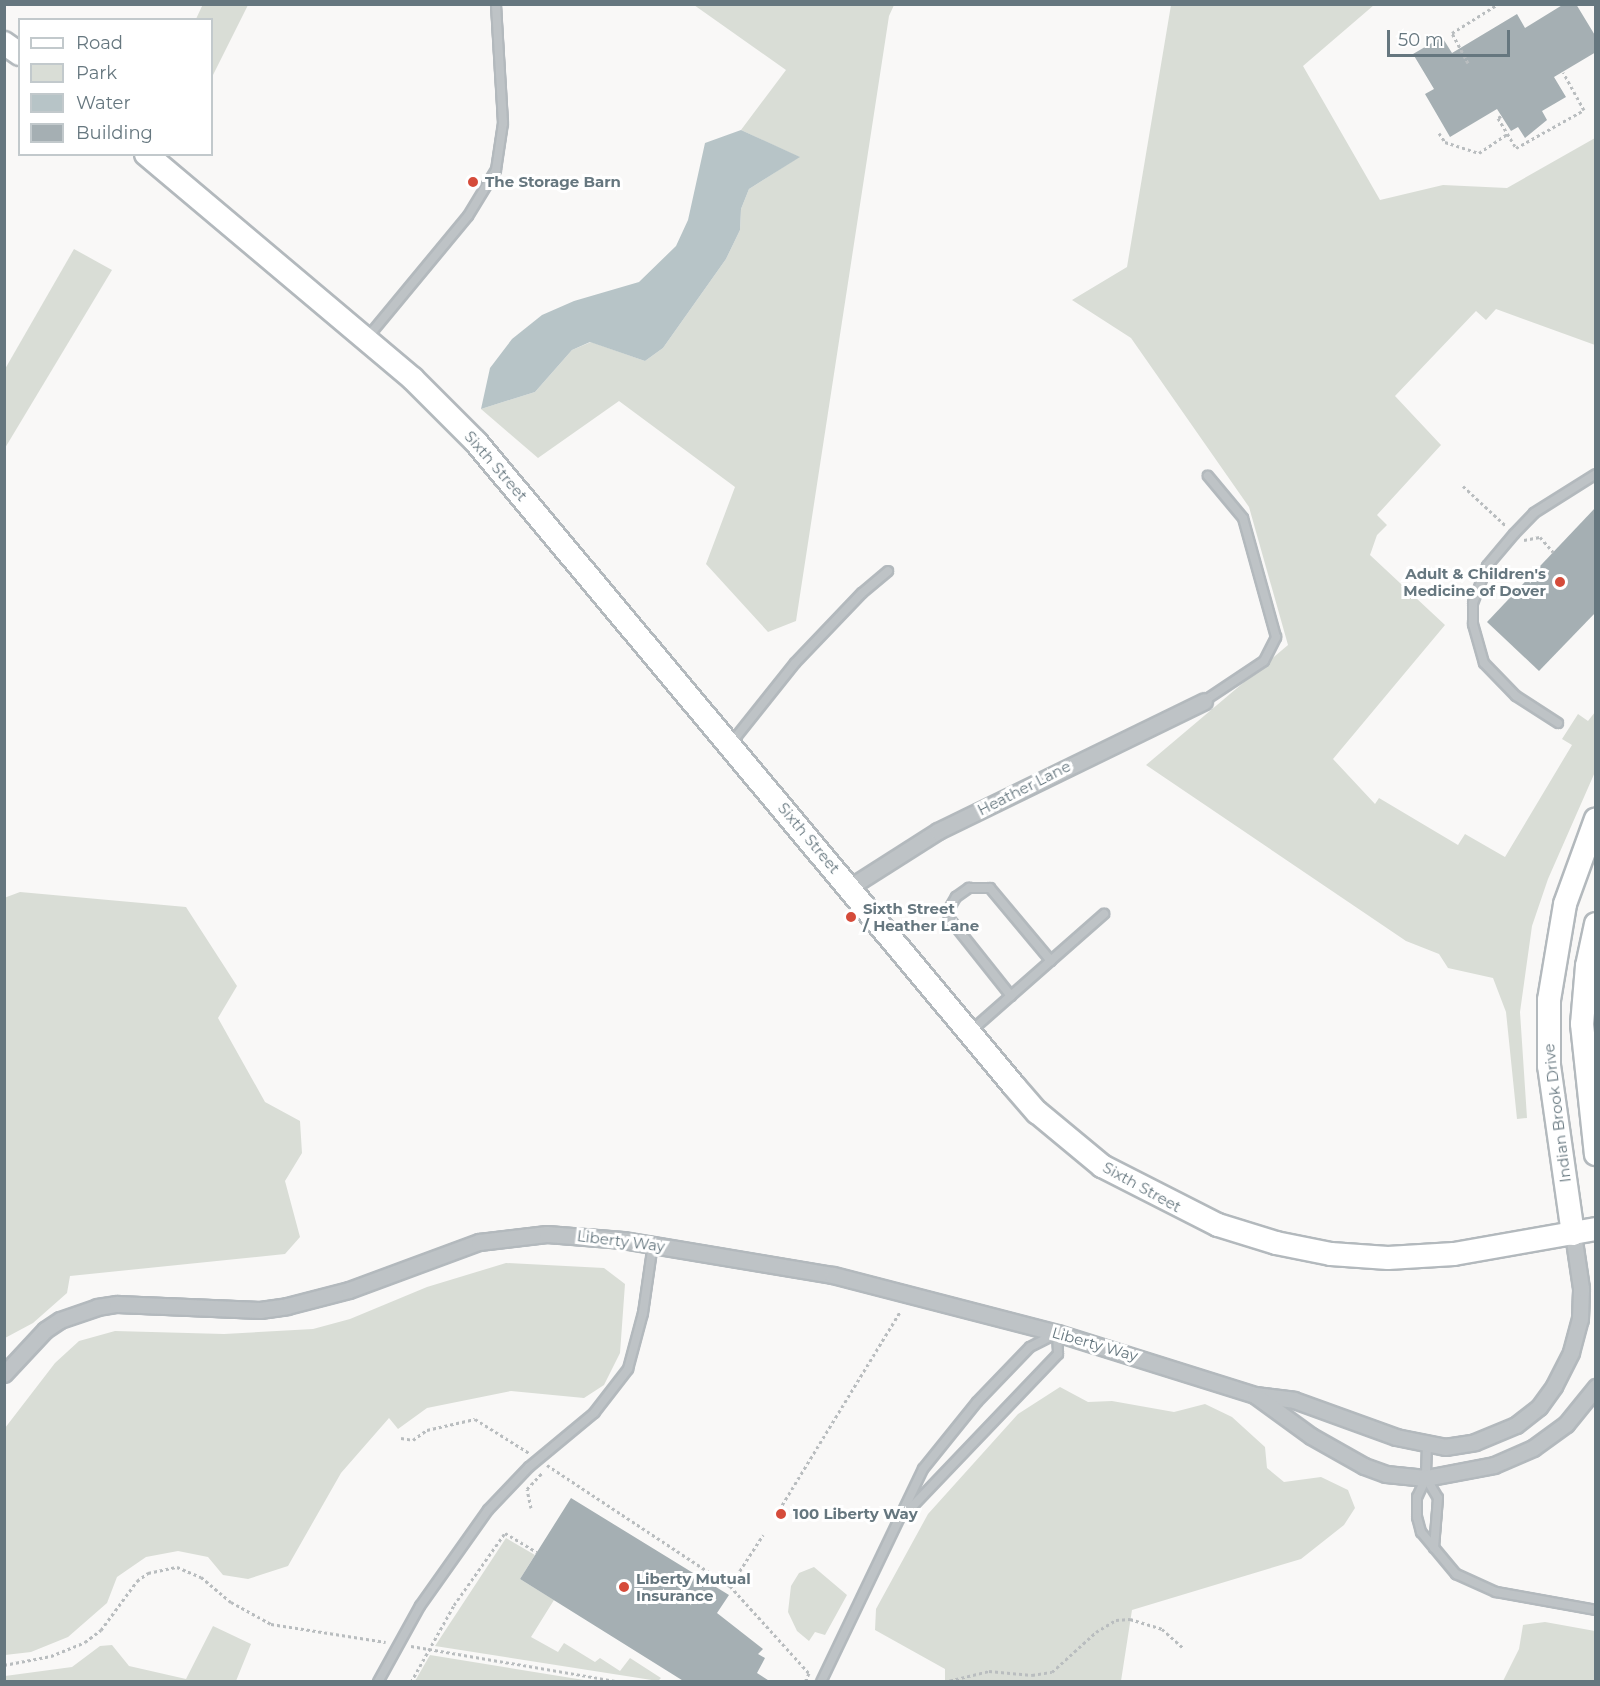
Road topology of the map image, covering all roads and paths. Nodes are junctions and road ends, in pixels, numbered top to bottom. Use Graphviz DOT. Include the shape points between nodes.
graph roads {
  1 [pos="495,4"];
  2 [pos="1498,4"];
  3 [pos="4,43"];
  4 [pos="18,53"];
  5 [pos="1468,63"];
  6 [pos="1563,72"];
  7 [pos="1502,116"];
  8 [pos="1439,133"];
  9 [pos="1508,134"];
  10 [pos="148,156"];
  11 [pos="366,339"];
  12 [pos="1596,474"];
  13 [pos="1208,476"];
  14 [pos="888,572"];
  15 [pos="1204,701"];
  16 [pos="1558,723"];
  17 [pos="731,744"];
  18 [pos="1596,819"];
  19 [pos="850,887"];
  20 [pos="1104,914"];
  21 [pos="1596,924"];
  22 [pos="1051,961"];
  23 [pos="1011,996"];
  24 [pos="969,1032"];
  25 [pos="1596,1154"];
  26 [pos="1596,1229"];
  27 [pos="1573,1234"];
  28 [pos="653,1244"];
  29 [pos="900,1312"];
  30 [pos="1057,1333"];
  31 [pos="4,1374"];
  32 [pos="1596,1387"];
  33 [pos="1255,1395"];
  34 [pos="401,1438"];
  35 [pos="1427,1445"];
  36 [pos="538,1459"];
  37 [pos="549,1467"];
  38 [pos="1426,1478"];
  39 [pos="531,1508"];
  40 [pos="776,1515"];
  41 [pos="904,1515"];
  42 [pos="763,1535"];
  43 [pos="1434,1548"];
  44 [pos="537,1552"];
  45 [pos="730,1586"];
  46 [pos="1596,1610"];
  47 [pos="397,1644"];
  48 [pos="1183,1648"];
  49 [pos="429,1649"];
  50 [pos="4,1665"];
  51 [pos="378,1682"];
  52 [pos="411,1682"];
  53 [pos="621,1682"];
  54 [pos="805,1682"];
  55 [pos="821,1682"];
  56 [pos="944,1682"];
  1 -- 11 [label="lane" via="503,123 496,170 468,216"];
  2 -- 5 [label="path" via="1452,33"];
  3 -- 4 [label="main road"];
  6 -- 9 [label="path" via="1584,110 1516,148"];
  7 -- 9 [label="path" via="1498,118"];
  8 -- 9 [label="path" via="1445,142 1479,153"];
  10 -- 11 [label="main road, Sixth Street"];
  11 -- 17 [label="main road, Sixth Street" via="476,442"];
  12 -- 16 [label="lane" via="1534,513 1487,566 1473,603 1473,624 1484,663 1516,696"];
  13 -- 15 [label="lane" via="1243,518 1276,637 1264,661"];
  14 -- 17 [label="lane" via="802,655"];
  15 -- 19 [label="street, Heather Lane" via="938,831"];
  17 -- 19 [label="main road, Sixth Street"];
  18 -- 27 [label="main road, Indian Brook Drive" via="1565,904 1549,999 1549,1066"];
  19 -- 24 [label="main road, Sixth Street"];
  20 -- 22 [label="lane"];
  21 -- 25 [label="main road" via="1587,966 1582,1024"];
  22 -- 23 [label="lane"];
  22 -- 23 [label="lane" via="990,888 969,888 956,897 949,918"];
  23 -- 24 [label="lane"];
  24 -- 27 [label="main road, Sixth Street" via="1037,1112 1102,1166 1185,1211 1252,1236 1332,1254 1399,1258 1454,1254"];
  26 -- 27 [label="main road, Sixth Street"];
  27 -- 35 [label="street, Liberty Way" via="1581,1288 1580,1319 1571,1352 1554,1386 1539,1407 1503,1432 1460,1445"];
  28 -- 30 [label="street, Liberty Way" via="824,1273"];
  28 -- 31 [label="street, Liberty Way" via="547,1234 512,1237 479,1242 349,1290 296,1304 260,1310 117,1304 97,1307 60,1320 45,1330"];
  28 -- 36 [label="lane" via="643,1313 628,1369 594,1413"];
  29 -- 40 [label="path"];
  30 -- 33 [label="street, Liberty Way"];
  30 -- 41 [label="lane" via="1030,1347 951,1432 923,1469"];
  30 -- 41 [label="lane" via="1058,1354"];
  32 -- 38 [label="street, Liberty Way" via="1566,1424 1533,1448 1494,1466"];
  33 -- 35 [label="street, Liberty Way" via="1294,1400"];
  33 -- 38 [label="street, Liberty Way" via="1364,1466 1386,1474"];
  34 -- 36 [label="path" via="413,1440 427,1430 475,1419"];
  35 -- 38 [label="lane"];
  36 -- 37 [label="path"];
  36 -- 47 [label="lane" via="488,1510 452,1557"];
  37 -- 39 [label="path" via="527,1489"];
  37 -- 45 [label="path"];
  38 -- 43 [label="lane" via="1438,1498"];
  38 -- 43 [label="lane" via="1417,1497 1417,1517 1421,1532"];
  41 -- 55 [label="lane"];
  42 -- 45 [label="path"];
  43 -- 46 [label="lane" via="1455,1574 1477,1587"];
  44 -- 49 [label="path" via="506,1533 454,1605"];
  45 -- 54 [label="path" via="809,1673"];
  47 -- 49 [label="path"];
  47 -- 50 [label="path" via="271,1624 231,1602 201,1577 177,1567 148,1573 137,1581 101,1630 85,1642 51,1656"];
  47 -- 51 [label="lane"];
  48 -- 56 [label="path" via="1162,1629 1130,1618 1116,1620 1096,1632 1052,1672 1032,1675 989,1671"];
  49 -- 52 [label="path"];
  49 -- 53 [label="path"];
}
